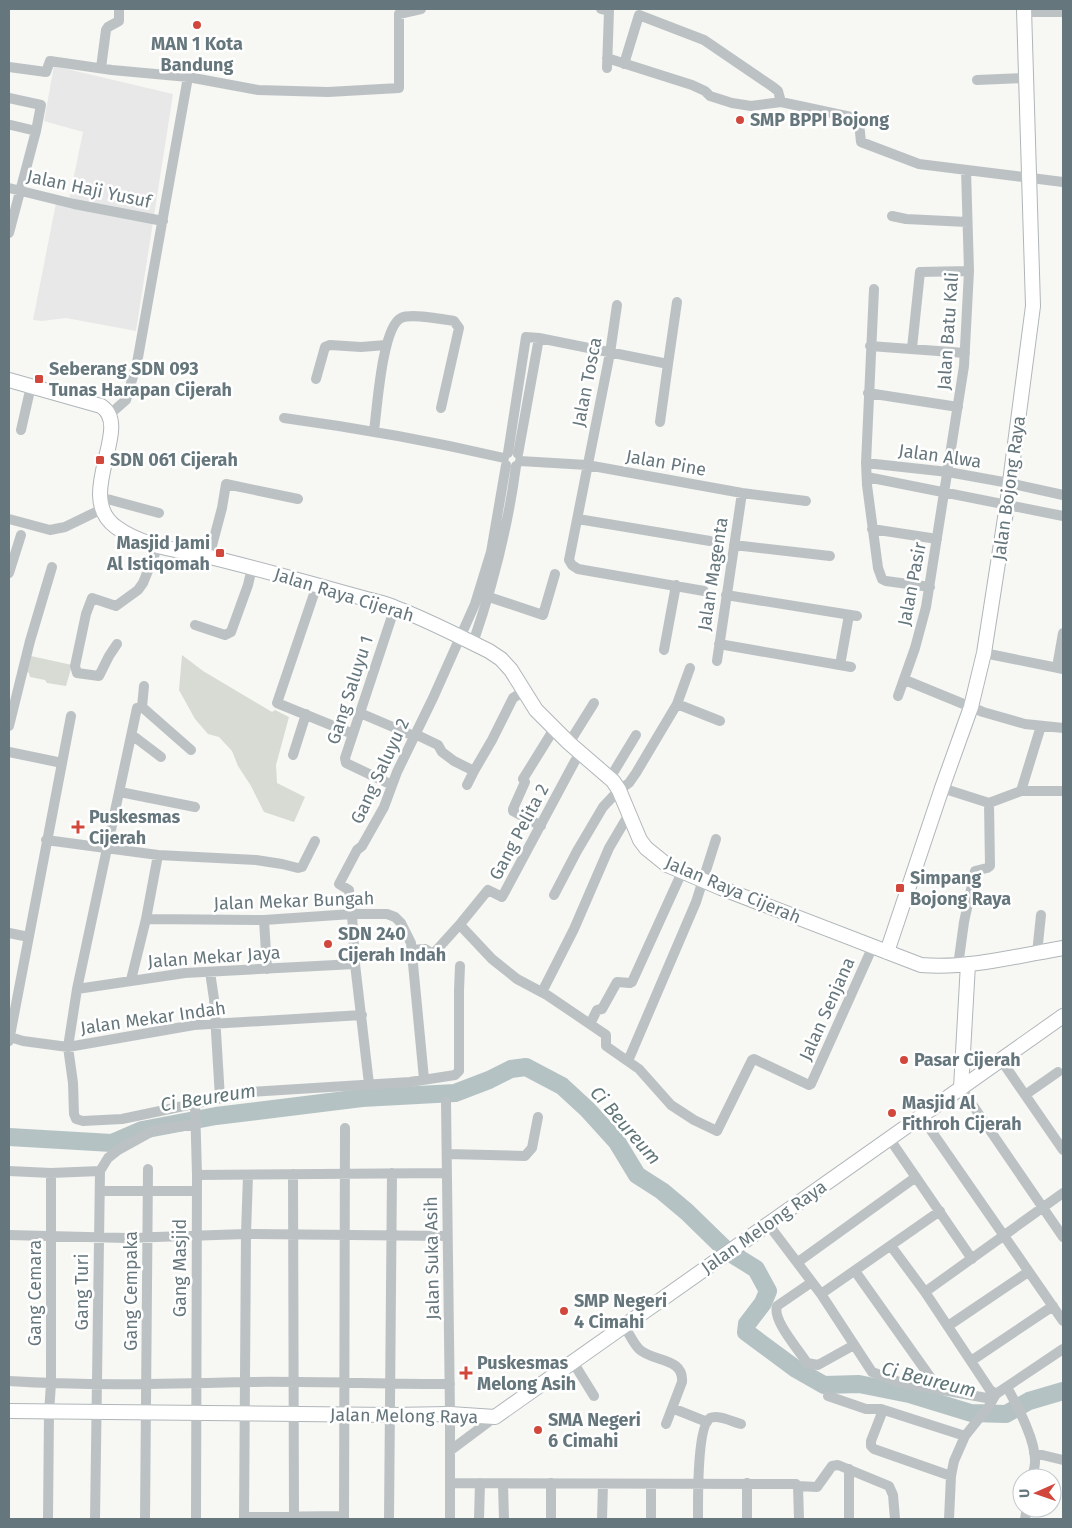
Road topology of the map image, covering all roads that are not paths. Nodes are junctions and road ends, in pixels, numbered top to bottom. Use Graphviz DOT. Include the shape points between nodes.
graph roads {
  1 [pos="120,9"];
  2 [pos="421,9"];
  3 [pos="601,9"];
  4 [pos="1024,10"];
  5 [pos="640,12"];
  6 [pos="1063,12"];
  7 [pos="624,64"];
  8 [pos="9,67"];
  9 [pos="101,68"];
  10 [pos="188,77"];
  11 [pos="1026,78"];
  12 [pos="977,80"];
  13 [pos="9,98"];
  14 [pos="782,102"];
  15 [pos="11,126"];
  16 [pos="36,131"];
  17 [pos="966,170"];
  18 [pos="1030,178"];
  19 [pos="1063,182"];
  20 [pos="9,188"];
  21 [pos="21,191"];
  22 [pos="892,216"];
  23 [pos="163,221"];
  24 [pos="967,222"];
  25 [pos="9,234"];
  26 [pos="969,271"];
  27 [pos="874,289"];
  28 [pos="677,302"];
  29 [pos="617,304"];
  30 [pos="539,338"];
  31 [pos="386,345"];
  32 [pos="870,346"];
  33 [pos="912,348"];
  34 [pos="610,353"];
  35 [pos="965,353"];
  36 [pos="668,364"];
  37 [pos="520,372"];
  38 [pos="532,374"];
  39 [pos="316,379"];
  40 [pos="9,380"];
  41 [pos="31,386"];
  42 [pos="868,392"];
  43 [pos="958,407"];
  44 [pos="441,408"];
  45 [pos="110,414"];
  46 [pos="284,418"];
  47 [pos="660,422"];
  48 [pos="21,430"];
  49 [pos="374,431"];
  50 [pos="512,459"];
  51 [pos="866,463"];
  52 [pos="587,465"];
  53 [pos="948,472"];
  54 [pos="867,477"];
  55 [pos="1010,483"];
  56 [pos="742,493"];
  57 [pos="945,493"];
  58 [pos="1063,495"];
  59 [pos="298,499"];
  60 [pos="806,501"];
  61 [pos="101,504"];
  62 [pos="1007,505"];
  63 [pos="159,513"];
  64 [pos="1063,516"];
  65 [pos="9,519"];
  66 [pos="578,519"];
  67 [pos="872,529"];
  68 [pos="21,535"];
  69 [pos="937,539"];
  70 [pos="710,541"];
  71 [pos="734,545"];
  72 [pos="158,546"];
  73 [pos="830,556"];
  74 [pos="209,557"];
  75 [pos="52,567"];
  76 [pos="252,568"];
  77 [pos="9,573"];
  78 [pos="555,574"];
  79 [pos="317,585"];
  80 [pos="676,585"];
  81 [pos="930,588"];
  82 [pos="704,591"];
  83 [pos="484,595"];
  84 [pos="726,595"];
  85 [pos="395,607"];
  86 [pos="195,625"];
  87 [pos="1063,632"];
  88 [pos="467,640"];
  89 [pos="117,644"];
  90 [pos="719,644"];
  91 [pos="664,650"];
  92 [pos="984,653"];
  93 [pos="717,661"];
  94 [pos="840,665"];
  95 [pos="851,667"];
  96 [pos="690,668"];
  97 [pos="1060,668"];
  98 [pos="905,680"];
  99 [pos="144,686"];
  100 [pos="524,691"];
  101 [pos="898,696"];
  102 [pos="594,703"];
  103 [pos="677,704"];
  104 [pos="142,707"];
  105 [pos="971,707"];
  106 [pos="360,712"];
  107 [pos="306,714"];
  108 [pos="70,716"];
  109 [pos="720,721"];
  110 [pos="9,726"];
  111 [pos="1041,726"];
  112 [pos="1063,728"];
  113 [pos="554,729"];
  114 [pos="353,734"];
  115 [pos="132,735"];
  116 [pos="415,735"];
  117 [pos="636,736"];
  118 [pos="569,743"];
  119 [pos="191,750"];
  120 [pos="9,752"];
  121 [pos="581,753"];
  122 [pos="293,755"];
  123 [pos="161,757"];
  124 [pos="62,763"];
  125 [pos="474,771"];
  126 [pos="610,778"];
  127 [pos="392,785"];
  128 [pos="467,785"];
  129 [pos="942,788"];
  130 [pos="619,790"];
  131 [pos="1021,790"];
  132 [pos="1063,791"];
  133 [pos="120,792"];
  134 [pos="989,803"];
  135 [pos="194,807"];
  136 [pos="629,814"];
  137 [pos="541,826"];
  138 [pos="716,839"];
  139 [pos="46,840"];
  140 [pos="315,841"];
  141 [pos="107,848"];
  142 [pos="158,856"];
  143 [pos="682,872"];
  144 [pos="702,880"];
  145 [pos="554,895"];
  146 [pos="352,914"];
  147 [pos="1041,915"];
  148 [pos="146,919"];
  149 [pos="264,920"];
  150 [pos="460,925"];
  151 [pos="9,933"];
  152 [pos="29,937"];
  153 [pos="873,946"];
  154 [pos="1063,948"];
  155 [pos="411,950"];
  156 [pos="887,952"];
  157 [pos="1037,953"];
  158 [pos="354,964"];
  159 [pos="963,965"];
  160 [pos="460,966"];
  161 [pos="267,969"];
  162 [pos="210,972"];
  163 [pos="132,980"];
  164 [pos="77,989"];
  165 [pos="542,992"];
  166 [pos="362,1014"];
  167 [pos="1063,1016"];
  168 [pos="216,1024"];
  169 [pos="590,1024"];
  170 [pos="9,1039"];
  171 [pos="68,1047"];
  172 [pos="1001,1060"];
  173 [pos="628,1062"];
  174 [pos="1062,1073"];
  175 [pos="424,1079"];
  176 [pos="369,1084"];
  177 [pos="961,1088"];
  178 [pos="1025,1096"];
  179 [pos="220,1098"];
  180 [pos="446,1102"];
  181 [pos="196,1106"];
  182 [pos="921,1116"];
  183 [pos="538,1117"];
  184 [pos="197,1123"];
  185 [pos="345,1128"];
  186 [pos="889,1138"];
  187 [pos="1063,1150"];
  188 [pos="447,1154"];
  189 [pos="148,1169"];
  190 [pos="9,1171"];
  191 [pos="100,1171"];
  192 [pos="51,1173"];
  193 [pos="346,1173"];
  194 [pos="392,1173"];
  195 [pos="447,1173"];
  196 [pos="293,1174"];
  197 [pos="197,1175"];
  198 [pos="248,1175"];
  199 [pos="916,1177"];
  200 [pos="100,1191"];
  201 [pos="148,1191"];
  202 [pos="197,1191"];
  203 [pos="1063,1193"];
  204 [pos="1043,1209"];
  205 [pos="940,1212"];
  206 [pos="768,1224"];
  207 [pos="246,1234"];
  208 [pos="9,1235"];
  209 [pos="51,1235"];
  210 [pos="196,1235"];
  211 [pos="293,1235"];
  212 [pos="393,1235"];
  213 [pos="344,1236"];
  214 [pos="447,1236"];
  215 [pos="1004,1236"];
  216 [pos="99,1237"];
  217 [pos="147,1237"];
  218 [pos="1063,1238"];
  219 [pos="890,1246"];
  220 [pos="972,1259"];
  221 [pos="798,1262"];
  222 [pos="855,1271"];
  223 [pos="1028,1272"];
  224 [pos="812,1282"];
  225 [pos="925,1292"];
  226 [pos="821,1294"];
  227 [pos="1053,1306"];
  228 [pos="1063,1321"];
  229 [pos="624,1326"];
  230 [pos="948,1326"];
  231 [pos="854,1345"];
  232 [pos="1063,1348"];
  233 [pos="971,1361"];
  234 [pos="573,1362"];
  235 [pos="9,1381"];
  236 [pos="245,1382"];
  237 [pos="345,1383"];
  238 [pos="52,1384"];
  239 [pos="98,1384"];
  240 [pos="196,1384"];
  241 [pos="294,1384"];
  242 [pos="391,1384"];
  243 [pos="450,1384"];
  244 [pos="147,1385"];
  245 [pos="1007,1387"];
  246 [pos="938,1388"];
  247 [pos="594,1396"];
  248 [pos="828,1396"];
  249 [pos="992,1400"];
  250 [pos="672,1408"];
  251 [pos="880,1409"];
  252 [pos="9,1411"];
  253 [pos="49,1412"];
  254 [pos="97,1413"];
  255 [pos="146,1413"];
  256 [pos="195,1413"];
  257 [pos="244,1414"];
  258 [pos="295,1414"];
  259 [pos="450,1414"];
  260 [pos="344,1415"];
  261 [pos="391,1415"];
  262 [pos="495,1417"];
  263 [pos="707,1422"];
  264 [pos="666,1424"];
  265 [pos="741,1424"];
  266 [pos="965,1436"];
  267 [pos="451,1450"];
  268 [pos="1034,1453"];
  269 [pos="1063,1460"];
  270 [pos="1034,1468"];
  271 [pos="849,1469"];
  272 [pos="951,1476"];
  273 [pos="450,1483"];
  274 [pos="480,1483"];
  275 [pos="551,1483"];
  276 [pos="698,1483"];
  277 [pos="747,1483"];
  278 [pos="504,1484"];
  279 [pos="603,1484"];
  280 [pos="651,1484"];
  281 [pos="798,1486"];
  282 [pos="294,1517"];
  283 [pos="244,1518"];
  284 [pos="344,1518"];
  285 [pos="48,1519"];
  286 [pos="95,1519"];
  287 [pos="145,1519"];
  288 [pos="196,1519"];
  289 [pos="389,1519"];
  290 [pos="450,1519"];
  291 [pos="479,1519"];
  292 [pos="504,1519"];
  293 [pos="551,1519"];
  294 [pos="602,1519"];
  295 [pos="651,1519"];
  296 [pos="698,1519"];
  297 [pos="747,1519"];
  298 [pos="799,1519"];
  299 [pos="849,1519"];
  300 [pos="895,1519"];
  301 [pos="949,1519"];
  1 -- 9 [label="street" via="119,21 106,30"];
  2 -- 10 [label="street" via="399,14 399,88 328,92 258,90"];
  3 -- 7 [label="street" via="609,11 607,63"];
  4 -- 6 [label="street"];
  4 -- 11 [label="main road, Jalan Bojong Raya"];
  5 -- 7 [label="street"];
  5 -- 14 [label="street" via="704,40 773,87"];
  7 -- 14 [label="street" via="692,85 710,96 732,103 751,106"];
  8 -- 9 [label="street" via="46,72 50,61"];
  9 -- 10 [label="street"];
  10 -- 23 [label="street"];
  11 -- 12 [label="street"];
  11 -- 18 [label="main road, Jalan Bojong Raya"];
  13 -- 16 [label="street" via="40,105"];
  14 -- 17 [label="street" via="851,117 859,123 861,142 919,164"];
  15 -- 16 [label="street"];
  16 -- 21 [label="street"];
  17 -- 18 [label="street"];
  17 -- 24 [label="street, Jalan Batu Kali"];
  18 -- 19 [label="street"];
  18 -- 55 [label="main road, Jalan Bojong Raya" via="1033,306"];
  20 -- 21 [label="street, Jalan Haji Yusuf"];
  21 -- 23 [label="street, Jalan Haji Yusuf"];
  21 -- 25 [label="street"];
  22 -- 24 [label="street"];
  23 -- 45 [label="street" via="129,396"];
  24 -- 26 [label="street, Jalan Batu Kali"];
  26 -- 33 [label="street" via="920,272"];
  26 -- 35 [label="street, Jalan Batu Kali"];
  27 -- 32 [label="street"];
  28 -- 36 [label="street"];
  29 -- 34 [label="street, Jalan Tosca"];
  30 -- 34 [label="street"];
  30 -- 37 [label="street" via="526,336"];
  30 -- 38 [label="street"];
  31 -- 39 [label="street" via="325,347"];
  31 -- 44 [label="street" via="393,326 407,316 454,321 458,325"];
  31 -- 49 [label="street"];
  32 -- 33 [label="street"];
  32 -- 42 [label="street"];
  33 -- 35 [label="street"];
  34 -- 36 [label="street"];
  34 -- 52 [label="street, Jalan Tosca"];
  35 -- 43 [label="street, Jalan Batu Kali"];
  36 -- 47 [label="street"];
  37 -- 38 [label="street"];
  37 -- 50 [label="street"];
  38 -- 50 [label="street"];
  40 -- 41 [label="main road"];
  41 -- 45 [label="main road" via="101,406"];
  41 -- 48 [label="street"];
  42 -- 43 [label="street"];
  42 -- 51 [label="street"];
  43 -- 53 [label="street, Jalan Batu Kali"];
  45 -- 61 [label="main road" via="112,426"];
  46 -- 49 [label="street, Jalan Pine"];
  49 -- 50 [label="street, Jalan Pine"];
  50 -- 52 [label="street, Jalan Pine"];
  50 -- 83 [label="street, Gang Saluyu 2" via="500,555"];
  51 -- 53 [label="street, Jalan Alwa"];
  51 -- 54 [label="street"];
  52 -- 56 [label="street, Jalan Pine"];
  52 -- 66 [label="street, Jalan Tosca"];
  53 -- 55 [label="street, Jalan Alwa"];
  53 -- 57 [label="street, Jalan Batu Kali"];
  54 -- 57 [label="street, Jalan Alwa"];
  54 -- 67 [label="street"];
  55 -- 58 [label="street, Jalan Alwa"];
  55 -- 62 [label="main road, Jalan Bojong Raya"];
  56 -- 60 [label="street, Jalan Pine"];
  56 -- 71 [label="street, Jalan Magenta"];
  57 -- 62 [label="street, Jalan Alwa"];
  57 -- 69 [label="street, Jalan Pasir"];
  59 -- 74 [label="street" via="226,484"];
  61 -- 63 [label="street" via="111,500"];
  61 -- 65 [label="street" via="65,527 50,530"];
  61 -- 72 [label="main road, Jalan Raya Cijerah" via="116,527"];
  62 -- 64 [label="street, Jalan Alwa"];
  62 -- 92 [label="main road, Jalan Bojong Raya"];
  66 -- 70 [label="street"];
  66 -- 80 [label="street, Jalan Tosca" via="569,560 572,565 578,569"];
  67 -- 69 [label="street"];
  67 -- 81 [label="street" via="882,579"];
  68 -- 77 [label="street"];
  69 -- 81 [label="street, Jalan Pasir"];
  71 -- 73 [label="street"];
  71 -- 84 [label="street, Jalan Magenta"];
  72 -- 74 [label="main road, Jalan Raya Cijerah"];
  72 -- 89 [label="street" via="138,590 116,606 92,598 75,666 77,673 99,676"];
  74 -- 76 [label="main road, Jalan Raya Cijerah"];
  75 -- 110 [label="street"];
  76 -- 79 [label="main road, Jalan Raya Cijerah"];
  76 -- 86 [label="street" via="231,632 225,635"];
  78 -- 83 [label="street" via="543,615"];
  79 -- 85 [label="main road, Jalan Raya Cijerah"];
  79 -- 107 [label="street" via="277,703"];
  80 -- 82 [label="street"];
  80 -- 91 [label="street"];
  81 -- 98 [label="street, Jalan Pasir"];
  83 -- 88 [label="street, Gang Saluyu 2"];
  84 -- 90 [label="street, Jalan Magenta"];
  84 -- 94 [label="street" via="853,616"];
  85 -- 88 [label="main road, Jalan Raya Cijerah"];
  85 -- 106 [label="street, Gang Saluyu 1"];
  87 -- 97 [label="street"];
  88 -- 100 [label="main road, Jalan Raya Cijerah" via="501,658"];
  88 -- 116 [label="street, Gang Saluyu 2"];
  90 -- 93 [label="street, Jalan Magenta"];
  90 -- 94 [label="street"];
  92 -- 97 [label="street"];
  92 -- 105 [label="main road, Jalan Bojong Raya"];
  94 -- 95 [label="street"];
  96 -- 103 [label="street"];
  98 -- 101 [label="street, Jalan Pasir"];
  98 -- 105 [label="street"];
  99 -- 104 [label="street"];
  100 -- 113 [label="main road, Jalan Raya Cijerah"];
  100 -- 125 [label="street" via="513,698"];
  102 -- 118 [label="street"];
  103 -- 109 [label="street"];
  103 -- 130 [label="street" via="636,773"];
  104 -- 115 [label="street" via="136,709"];
  104 -- 119 [label="street"];
  105 -- 111 [label="street"];
  105 -- 129 [label="main road, Jalan Bojong Raya"];
  106 -- 114 [label="street, Gang Saluyu 1"];
  106 -- 116 [label="street"];
  107 -- 114 [label="street"];
  107 -- 122 [label="street"];
  108 -- 124 [label="street"];
  111 -- 112 [label="street"];
  111 -- 131 [label="street"];
  113 -- 118 [label="main road, Jalan Raya Cijerah"];
  113 -- 137 [label="street" via="523,779 525,782 513,809"];
  114 -- 127 [label="street, Gang Saluyu 1" via="346,763"];
  115 -- 123 [label="street"];
  115 -- 133 [label="street"];
  116 -- 125 [label="street" via="438,745 454,761"];
  116 -- 127 [label="street, Gang Saluyu 2"];
  117 -- 126 [label="street"];
  118 -- 121 [label="main road, Jalan Raya Cijerah"];
  120 -- 124 [label="street"];
  121 -- 126 [label="main road, Jalan Raya Cijerah"];
  121 -- 137 [label="street, Gang Pelita 2"];
  124 -- 139 [label="street"];
  125 -- 128 [label="street"];
  126 -- 130 [label="main road, Jalan Raya Cijerah"];
  127 -- 146 [label="street, Gang Saluyu 2" via="384,807 340,884 348,890"];
  129 -- 134 [label="street"];
  129 -- 156 [label="main road, Jalan Bojong Raya"];
  130 -- 136 [label="main road, Jalan Raya Cijerah"];
  130 -- 145 [label="street" via="603,807"];
  131 -- 132 [label="street"];
  131 -- 134 [label="street"];
  133 -- 135 [label="street"];
  133 -- 141 [label="street"];
  134 -- 159 [label="street" via="990,866 975,870 964,922"];
  136 -- 143 [label="main road, Jalan Raya Cijerah" via="646,848"];
  136 -- 165 [label="street" via="608,848 574,929"];
  137 -- 150 [label="street, Gang Pelita 2" via="502,897 488,890"];
  138 -- 144 [label="street"];
  139 -- 141 [label="street"];
  139 -- 152 [label="street"];
  140 -- 142 [label="street" via="302,867 298,868 256,860"];
  141 -- 142 [label="street"];
  141 -- 164 [label="street"];
  142 -- 148 [label="street"];
  143 -- 144 [label="main road, Jalan Raya Cijerah"];
  143 -- 169 [label="street" via="632,982 618,982"];
  144 -- 153 [label="main road, Jalan Raya Cijerah"];
  144 -- 173 [label="street" via="696,902"];
  146 -- 149 [label="street, Jalan Mekar Bungah"];
  146 -- 155 [label="street, Jalan Mekar Bungah" via="388,914 395,917 406,932"];
  146 -- 158 [label="street"];
  147 -- 157 [label="street"];
  148 -- 149 [label="street, Jalan Mekar Bungah"];
  148 -- 163 [label="street"];
  149 -- 161 [label="street"];
  150 -- 155 [label="street, Gang Pelita 2" via="433,954 425,949"];
  150 -- 165 [label="street" via="517,979"];
  151 -- 152 [label="street"];
  152 -- 170 [label="street"];
  153 -- 156 [label="main road, Jalan Raya Cijerah"];
  153 -- 173 [label="street, Jalan Senjana" via="810,1085 754,1059 718,1131 671,1105 639,1069"];
  154 -- 157 [label="main road, Jalan Raya Cijerah"];
  155 -- 175 [label="street, Jalan Mekar Bungah"];
  156 -- 159 [label="main road, Jalan Raya Cijerah" via="921,965"];
  157 -- 159 [label="main road, Jalan Raya Cijerah"];
  158 -- 161 [label="street, Jalan Mekar Jaya"];
  158 -- 166 [label="street"];
  159 -- 177 [label="main road"];
  160 -- 175 [label="street" via="459,1071 450,1077"];
  161 -- 162 [label="street, Jalan Mekar Jaya"];
  162 -- 163 [label="street, Jalan Mekar Jaya"];
  162 -- 168 [label="street"];
  163 -- 164 [label="street, Jalan Mekar Jaya"];
  164 -- 171 [label="street"];
  165 -- 169 [label="street"];
  166 -- 168 [label="street, Jalan Mekar Indah"];
  166 -- 176 [label="street"];
  167 -- 172 [label="main road, Jalan Melong Raya"];
  168 -- 171 [label="street, Jalan Mekar Indah"];
  168 -- 179 [label="street"];
  169 -- 173 [label="street" via="606,1035 606,1046"];
  170 -- 171 [label="street, Jalan Mekar Indah"];
  171 -- 181 [label="street" via="74,1114 79,1120 122,1119"];
  172 -- 177 [label="main road, Jalan Melong Raya"];
  172 -- 178 [label="street"];
  174 -- 178 [label="street"];
  175 -- 176 [label="street"];
  176 -- 179 [label="street" via="250,1092"];
  177 -- 182 [label="main road, Jalan Melong Raya"];
  177 -- 204 [label="street"];
  178 -- 187 [label="street"];
  179 -- 181 [label="street"];
  180 -- 188 [label="street, Jalan Suka Asih"];
  181 -- 184 [label="street, Gang Masjid"];
  182 -- 186 [label="main road, Jalan Melong Raya"];
  182 -- 215 [label="street"];
  183 -- 188 [label="street" via="532,1148 525,1156"];
  184 -- 191 [label="street" via="147,1134 118,1150"];
  184 -- 197 [label="street, Gang Masjid"];
  185 -- 193 [label="street"];
  186 -- 199 [label="street"];
  186 -- 206 [label="main road, Jalan Melong Raya"];
  188 -- 195 [label="street, Jalan Suka Asih"];
  189 -- 201 [label="street, Gang Cempaka"];
  190 -- 192 [label="street"];
  191 -- 192 [label="street"];
  191 -- 200 [label="street, Gang Turi"];
  192 -- 209 [label="street, Gang Cemara"];
  193 -- 194 [label="street"];
  193 -- 196 [label="street"];
  193 -- 213 [label="street"];
  194 -- 195 [label="street"];
  194 -- 212 [label="street"];
  195 -- 214 [label="street, Jalan Suka Asih"];
  196 -- 198 [label="street"];
  196 -- 211 [label="street"];
  197 -- 198 [label="street"];
  197 -- 202 [label="street, Gang Masjid"];
  198 -- 207 [label="street"];
  199 -- 205 [label="street"];
  199 -- 221 [label="street"];
  200 -- 201 [label="street"];
  200 -- 216 [label="street, Gang Turi"];
  201 -- 202 [label="street"];
  201 -- 217 [label="street, Gang Cempaka"];
  202 -- 210 [label="street, Gang Masjid"];
  203 -- 204 [label="street"];
  204 -- 215 [label="street"];
  204 -- 218 [label="street"];
  205 -- 219 [label="street"];
  205 -- 220 [label="street"];
  206 -- 221 [label="street"];
  206 -- 229 [label="main road, Jalan Melong Raya"];
  207 -- 210 [label="street"];
  207 -- 211 [label="street"];
  207 -- 236 [label="street"];
  208 -- 209 [label="street"];
  209 -- 216 [label="street"];
  209 -- 238 [label="street, Gang Cemara"];
  210 -- 217 [label="street"];
  210 -- 240 [label="street, Gang Masjid"];
  211 -- 213 [label="street"];
  211 -- 241 [label="street"];
  212 -- 213 [label="street"];
  212 -- 214 [label="street"];
  212 -- 242 [label="street"];
  213 -- 237 [label="street"];
  214 -- 243 [label="street, Jalan Suka Asih"];
  215 -- 220 [label="street"];
  215 -- 223 [label="street"];
  216 -- 217 [label="street"];
  216 -- 239 [label="street, Gang Turi"];
  217 -- 244 [label="street, Gang Cempaka"];
  219 -- 222 [label="street"];
  219 -- 225 [label="street"];
  220 -- 225 [label="street"];
  221 -- 224 [label="street"];
  222 -- 226 [label="street"];
  222 -- 246 [label="street"];
  223 -- 227 [label="street"];
  223 -- 230 [label="street"];
  224 -- 226 [label="street"];
  224 -- 231 [label="street" via="777,1306 776,1316 780,1324 807,1363 812,1365 818,1365"];
  225 -- 230 [label="street"];
  226 -- 231 [label="street"];
  227 -- 228 [label="street"];
  227 -- 233 [label="street"];
  229 -- 234 [label="main road, Jalan Melong Raya"];
  229 -- 250 [label="street" via="640,1350 679,1368 683,1374"];
  230 -- 233 [label="street"];
  231 -- 246 [label="street" via="872,1372 899,1382"];
  232 -- 245 [label="street"];
  233 -- 249 [label="street" via="990,1390"];
  234 -- 247 [label="street"];
  234 -- 262 [label="main road, Jalan Melong Raya"];
  235 -- 238 [label="street"];
  236 -- 240 [label="street"];
  236 -- 241 [label="street"];
  236 -- 257 [label="street"];
  237 -- 241 [label="street"];
  237 -- 242 [label="street"];
  237 -- 260 [label="street"];
  238 -- 239 [label="street"];
  238 -- 253 [label="street, Gang Cemara"];
  239 -- 244 [label="street"];
  239 -- 254 [label="street, Gang Turi"];
  240 -- 244 [label="street"];
  240 -- 256 [label="street, Gang Masjid"];
  241 -- 258 [label="street"];
  242 -- 243 [label="street"];
  242 -- 261 [label="street"];
  243 -- 259 [label="street, Jalan Suka Asih"];
  244 -- 255 [label="street, Gang Cempaka"];
  245 -- 249 [label="street"];
  245 -- 268 [label="street" via="1024,1418"];
  246 -- 249 [label="street"];
  248 -- 251 [label="street" via="866,1409"];
  249 -- 266 [label="street"];
  250 -- 263 [label="street"];
  250 -- 264 [label="street"];
  251 -- 266 [label="street"];
  251 -- 272 [label="street" via="871,1442 874,1449"];
  252 -- 253 [label="main road, Jalan Melong Raya"];
  253 -- 254 [label="main road, Jalan Melong Raya"];
  253 -- 285 [label="street, Gang Cemara"];
  254 -- 255 [label="main road, Jalan Melong Raya"];
  254 -- 286 [label="street, Gang Turi"];
  255 -- 256 [label="main road, Jalan Melong Raya"];
  255 -- 287 [label="street, Gang Cempaka"];
  256 -- 257 [label="main road, Jalan Melong Raya"];
  256 -- 288 [label="street, Gang Masjid"];
  257 -- 258 [label="main road, Jalan Melong Raya"];
  257 -- 283 [label="street"];
  258 -- 260 [label="main road, Jalan Melong Raya"];
  258 -- 282 [label="street"];
  259 -- 261 [label="main road, Jalan Melong Raya"];
  259 -- 262 [label="main road, Jalan Melong Raya"];
  259 -- 267 [label="street, Jalan Suka Asih"];
  260 -- 261 [label="main road, Jalan Melong Raya"];
  260 -- 284 [label="street"];
  261 -- 289 [label="street"];
  262 -- 267 [label="street"];
  263 -- 265 [label="street" via="717,1417"];
  263 -- 276 [label="street" via="700,1450"];
  266 -- 272 [label="street"];
  267 -- 273 [label="street, Jalan Suka Asih"];
  268 -- 269 [label="street"];
  268 -- 270 [label="street"];
  271 -- 281 [label="street" via="835,1464 817,1487"];
  271 -- 299 [label="street"];
  271 -- 300 [label="street" via="889,1486"];
  272 -- 301 [label="street"];
  273 -- 274 [label="street"];
  273 -- 290 [label="street, Jalan Suka Asih"];
  274 -- 278 [label="street"];
  274 -- 291 [label="street"];
  275 -- 278 [label="street"];
  275 -- 279 [label="street"];
  275 -- 293 [label="street"];
  276 -- 277 [label="street"];
  276 -- 280 [label="street"];
  276 -- 296 [label="street"];
  277 -- 281 [label="street"];
  277 -- 297 [label="street"];
  278 -- 292 [label="street"];
  279 -- 280 [label="street"];
  279 -- 294 [label="street"];
  280 -- 295 [label="street"];
  281 -- 298 [label="street"];
  282 -- 283 [label="street"];
  282 -- 284 [label="street"];
}
